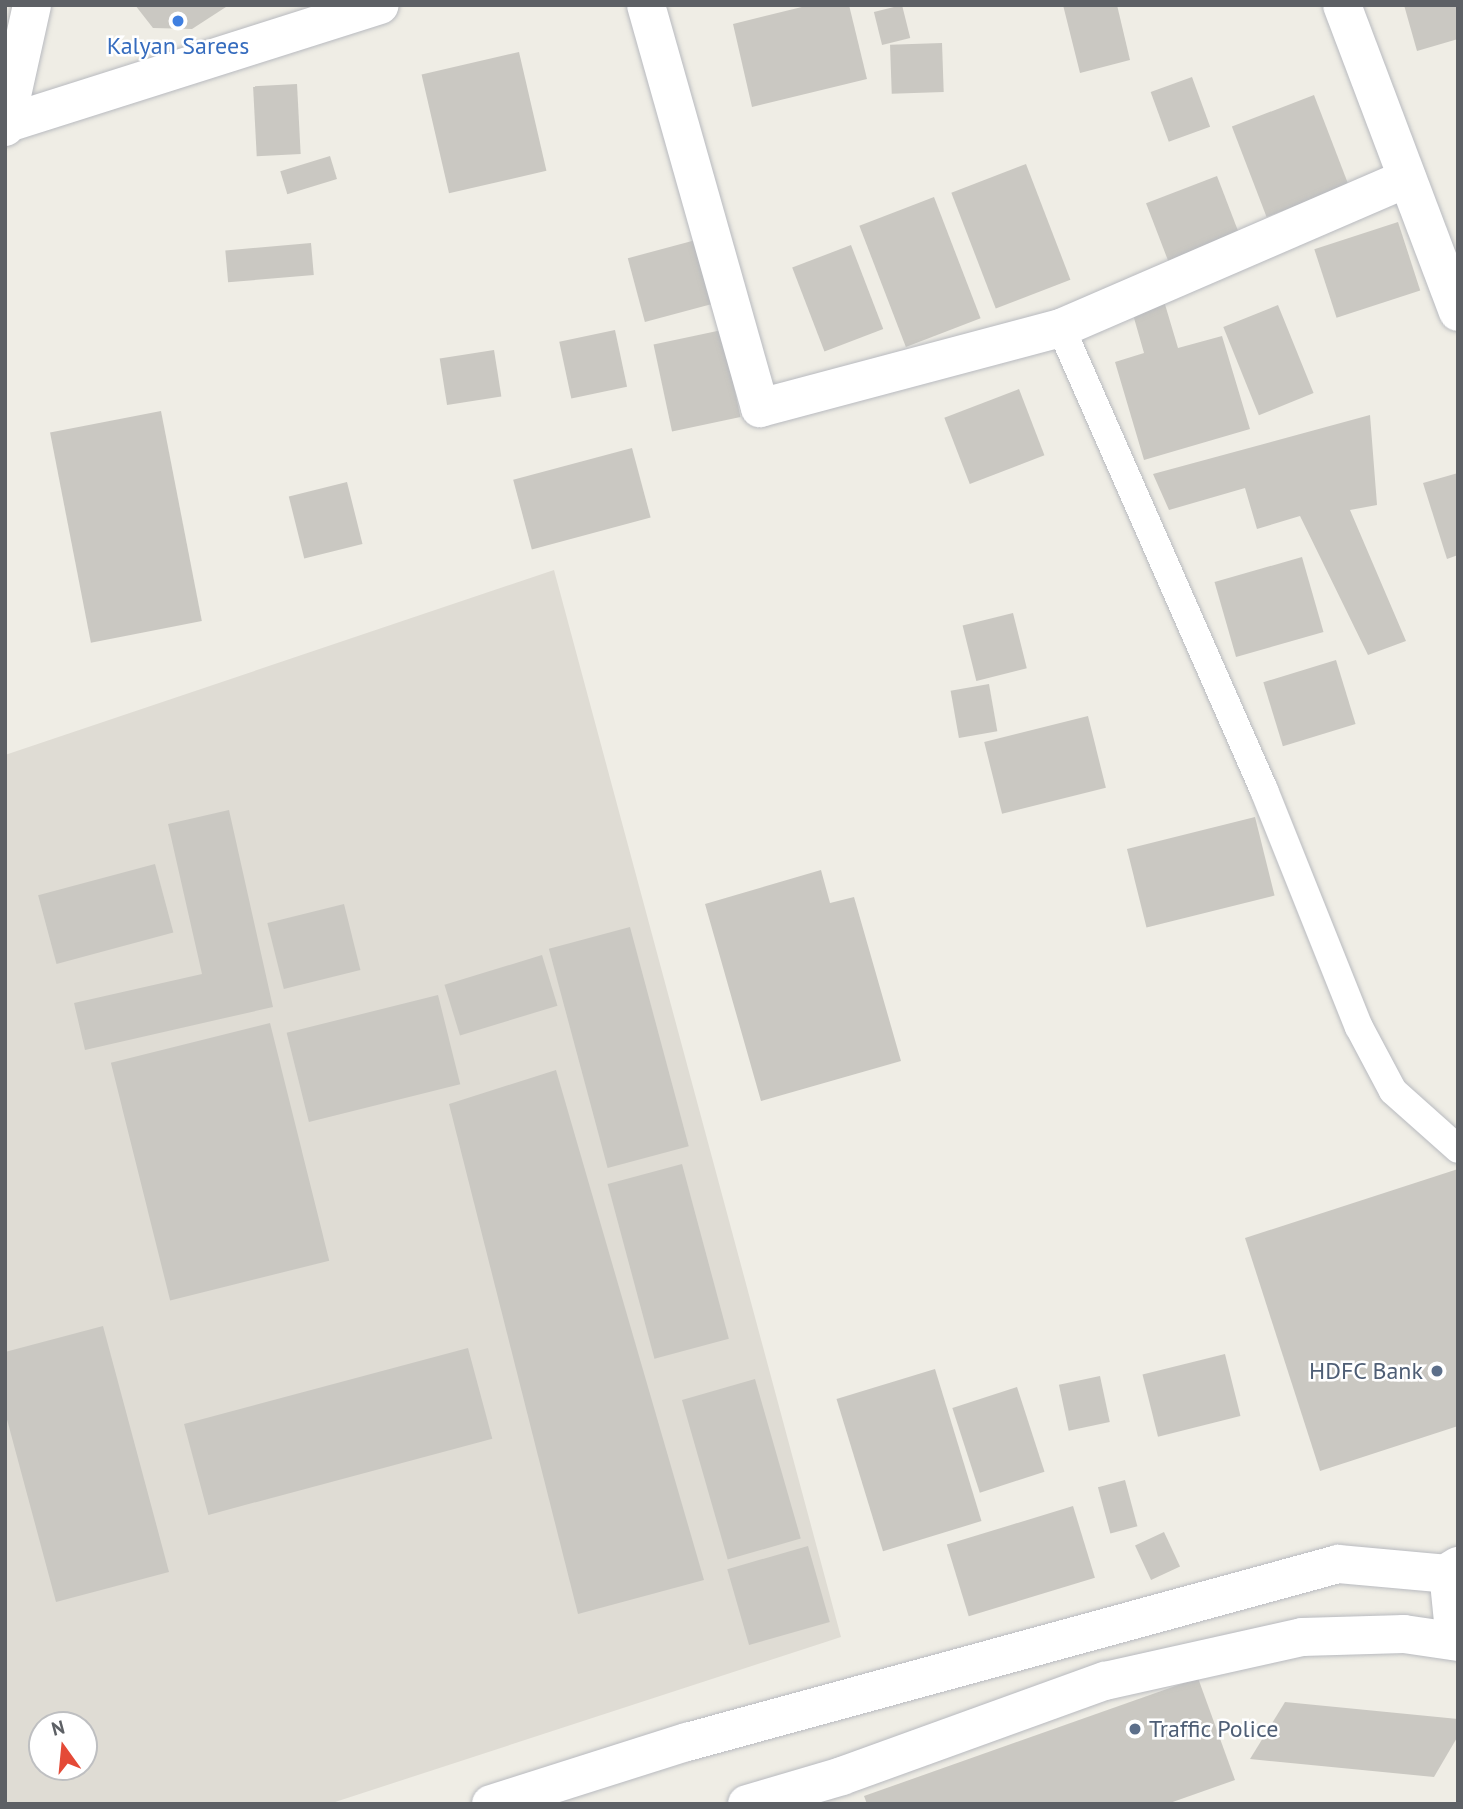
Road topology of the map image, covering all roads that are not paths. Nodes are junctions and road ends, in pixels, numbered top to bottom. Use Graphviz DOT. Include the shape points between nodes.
graph roads {
  1 [pos="32,5"];
  2 [pos="380,5"];
  3 [pos="646,5"];
  4 [pos="1342,5"];
  5 [pos="5,124"];
  6 [pos="1407,178"];
  7 [pos="1458,312"];
  8 [pos="1061,328"];
  9 [pos="1458,1149"];
  10 [pos="1455,1571"];
  11 [pos="1456,1642"];
  12 [pos="491,1804"];
  13 [pos="747,1804"];
  1 -- 5 [label="street"];
  2 -- 5 [label="street"];
  3 -- 8 [label="street" via="760,408"];
  4 -- 6 [label="street"];
  6 -- 7 [label="street"];
  6 -- 8 [label="street"];
  8 -- 9 [label="lane" via="1264,790 1359,1027 1393,1091"];
  10 -- 11 [label="street"];
  10 -- 12 [label="street" via="1338,1564 687,1742"];
  11 -- 13 [label="street" via="1404,1634 1302,1637 1105,1682 842,1776"];
}
